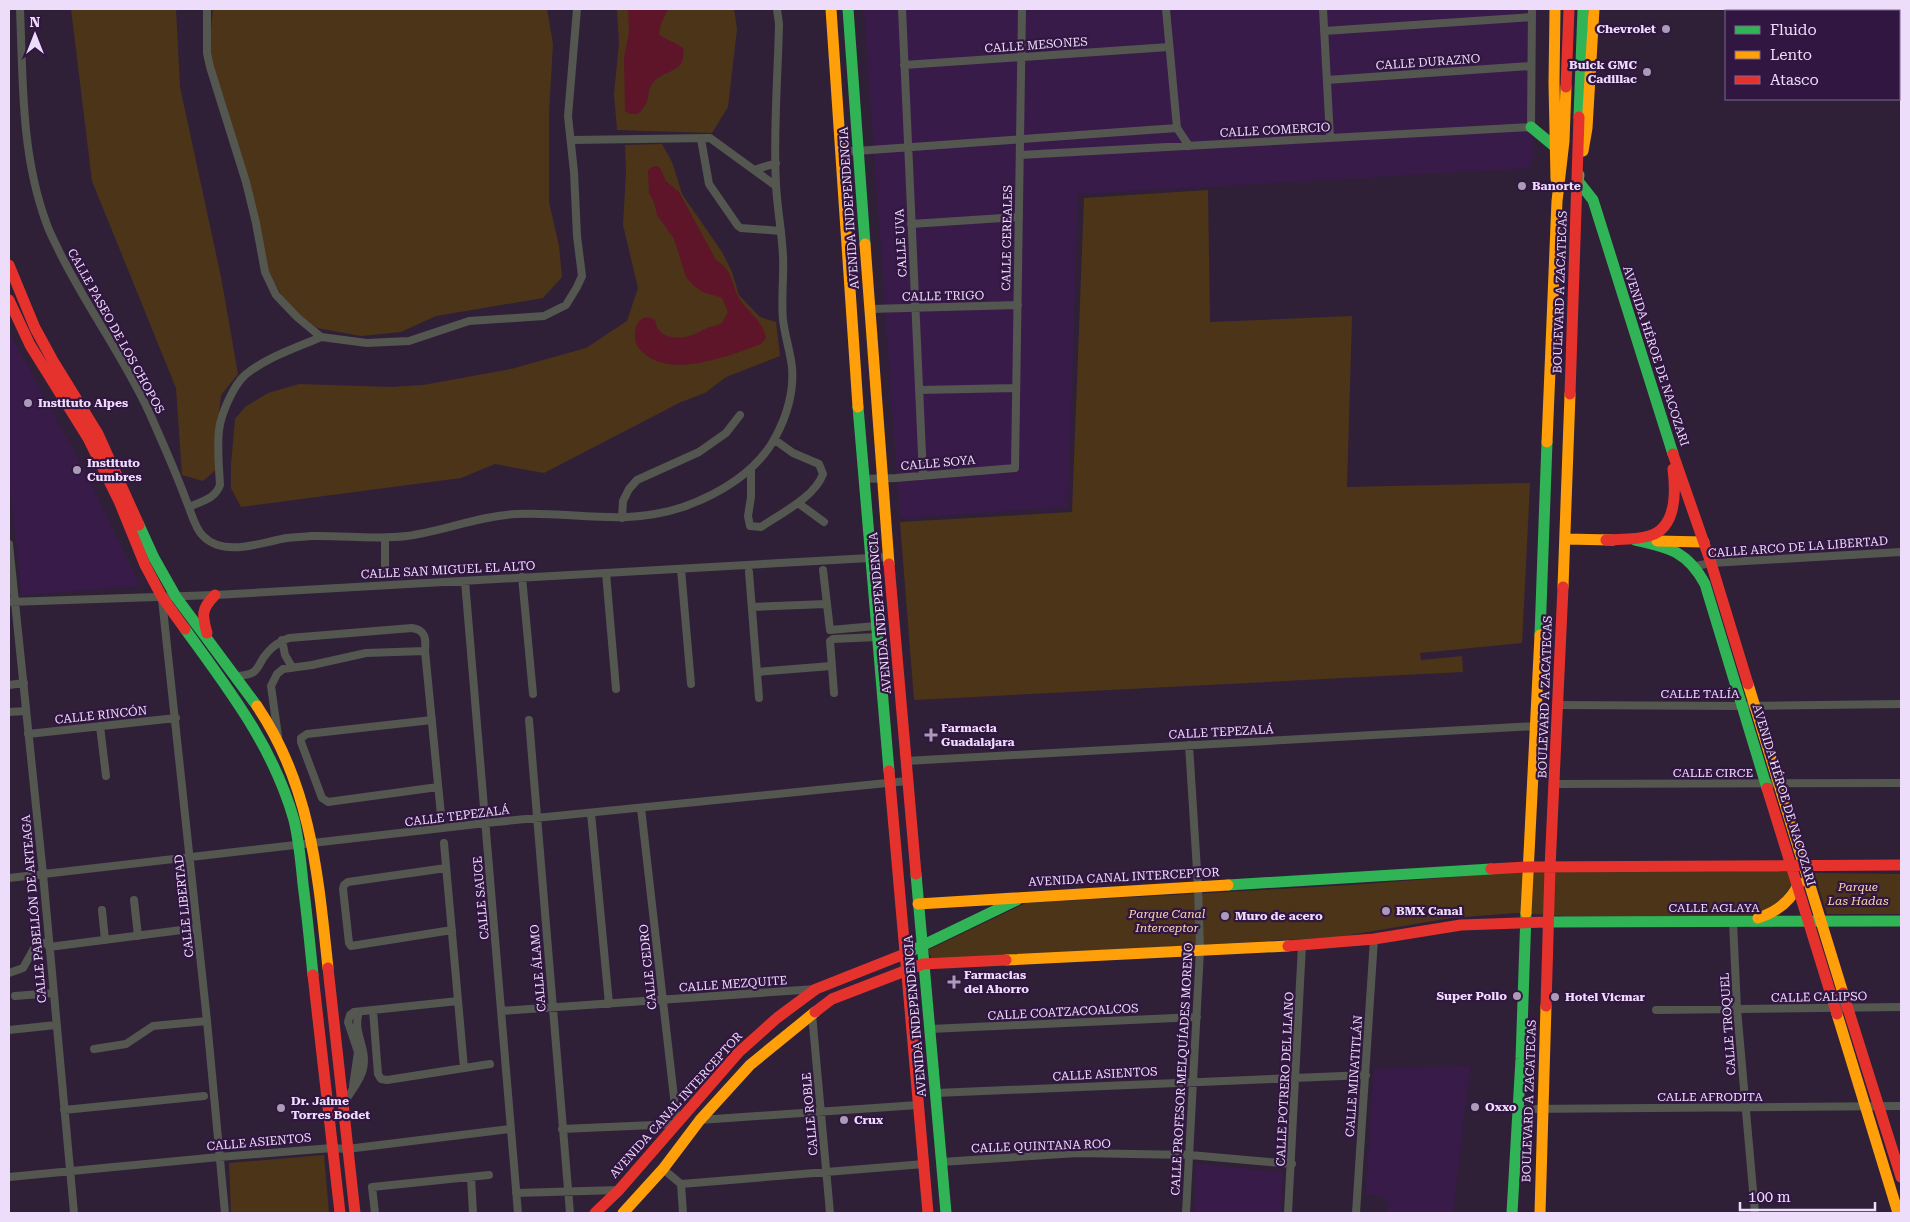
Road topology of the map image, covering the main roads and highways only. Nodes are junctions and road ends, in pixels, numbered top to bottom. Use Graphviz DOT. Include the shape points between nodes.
graph roads {
  1 [pos="831,9"];
  2 [pos="848,9"];
  3 [pos="1556,9"];
  4 [pos="1569,9"];
  5 [pos="1583,9"];
  6 [pos="1594,9"];
  7 [pos="1531,127"];
  8 [pos="1554,146"];
  9 [pos="1578,181"];
  10 [pos="1557,201"];
  11 [pos="10,272"];
  12 [pos="9,300"];
  13 [pos="1671,448"];
  14 [pos="1545,514"];
  15 [pos="1565,539"];
  16 [pos="1606,540"];
  17 [pos="1635,540"];
  18 [pos="1704,542"];
  19 [pos="215,595"];
  20 [pos="210,642"];
  21 [pos="1901,865"];
  22 [pos="1792,866"];
  23 [pos="1805,866"];
  24 [pos="1528,867"];
  25 [pos="1550,868"];
  26 [pos="1798,886"];
  27 [pos="1023,896"];
  28 [pos="918,904"];
  29 [pos="1814,921"];
  30 [pos="1901,921"];
  31 [pos="1526,922"];
  32 [pos="1548,922"];
  33 [pos="1737,922"];
  34 [pos="922,946"];
  35 [pos="905,954"];
  36 [pos="923,964"];
  37 [pos="906,970"];
  38 [pos="1901,1177"];
  39 [pos="619,1190"];
  40 [pos="340,1213"];
  41 [pos="355,1213"];
  42 [pos="595,1213"];
  43 [pos="604,1213"];
  44 [pos="623,1213"];
  45 [pos="928,1213"];
  46 [pos="946,1213"];
  47 [pos="1512,1213"];
  48 [pos="1540,1213"];
  49 [pos="1898,1213"];
  1 -- 35 [label="main road, AVENIDA INDEPENDENCIA" via="863,479"];
  2 -- 28 [label="main road, AVENIDA INDEPENDENCIA" via="888,557"];
  3 -- 8 [label="main road, BOULEVARD A ZACATECAS"];
  4 -- 10 [label="main road, BOULEVARD A ZACATECAS" via="1564,141"];
  5 -- 9 [label="main road, BOULEVARD A ZACATECAS"];
  6 -- 9 [label="main road, BOULEVARD A ZACATECAS" via="1586,128"];
  7 -- 8 [label="main road"];
  8 -- 10 [label="main road, BOULEVARD A ZACATECAS"];
  9 -- 13 [label="main road, AVENIDA HÉROE DE NACOZARI" via="1593,200"];
  9 -- 15 [label="main road, BOULEVARD A ZACATECAS"];
  10 -- 14 [label="main road, BOULEVARD A ZACATECAS"];
  11 -- 20 [label="main road" via="39,337 98,434 152,556"];
  12 -- 40 [label="main road" via="30,345 88,438 162,597 244,710 268,752 285,792 299,846"];
  13 -- 16 [label="main road" via="1675,491 1667,522 1651,536"];
  13 -- 18 [label="main road, AVENIDA HÉROE DE NACOZARI"];
  14 -- 15 [label="main road" via="1552,528"];
  14 -- 24 [label="main road, BOULEVARD A ZACATECAS"];
  15 -- 16 [label="main road"];
  15 -- 25 [label="main road, BOULEVARD A ZACATECAS"];
  16 -- 17 [label="main road"];
  17 -- 18 [label="main road"];
  17 -- 22 [label="main road, AVENIDA HÉROE DE NACOZARI" via="1668,548 1690,559 1705,584"];
  18 -- 23 [label="main road, AVENIDA HÉROE DE NACOZARI"];
  19 -- 20 [label="main road" via="202,613"];
  20 -- 41 [label="main road" via="238,676 267,720 298,787 312,844 326,947"];
  21 -- 23 [label="main road"];
  22 -- 23 [label="main road"];
  22 -- 25 [label="main road"];
  22 -- 26 [label="main road, AVENIDA HÉROE DE NACOZARI"];
  23 -- 26 [label="main road"];
  23 -- 29 [label="main road, AVENIDA HÉROE DE NACOZARI"];
  24 -- 25 [label="main road"];
  24 -- 27 [label="main road, AVENIDA CANAL INTERCEPTOR"];
  24 -- 31 [label="main road, BOULEVARD A ZACATECAS"];
  25 -- 32 [label="main road, BOULEVARD A ZACATECAS"];
  26 -- 29 [label="main road, AVENIDA HÉROE DE NACOZARI"];
  26 -- 33 [label="main road" via="1789,901 1770,914"];
  27 -- 28 [label="main road"];
  27 -- 34 [label="main road, AVENIDA CANAL INTERCEPTOR"];
  28 -- 34 [label="main road, AVENIDA INDEPENDENCIA"];
  29 -- 30 [label="main road, CALLE AGLAYA"];
  29 -- 33 [label="main road, CALLE AGLAYA"];
  29 -- 38 [label="main road, AVENIDA HÉROE DE NACOZARI" via="1849,1007"];
  29 -- 49 [label="main road, AVENIDA HÉROE DE NACOZARI" via="1836,1008"];
  31 -- 32 [label="main road, CALLE AGLAYA"];
  31 -- 36 [label="main road" via="1461,925 1374,940"];
  31 -- 47 [label="main road, BOULEVARD A ZACATECAS"];
  32 -- 33 [label="main road, CALLE AGLAYA"];
  32 -- 48 [label="main road, BOULEVARD A ZACATECAS"];
  34 -- 35 [label="main road, AVENIDA CANAL INTERCEPTOR"];
  34 -- 36 [label="main road, AVENIDA INDEPENDENCIA"];
  35 -- 37 [label="main road, AVENIDA INDEPENDENCIA"];
  35 -- 39 [label="main road, AVENIDA CANAL INTERCEPTOR" via="816,989 777,1018 739,1052"];
  36 -- 37 [label="main road"];
  36 -- 46 [label="main road, AVENIDA INDEPENDENCIA"];
  37 -- 44 [label="main road" via="832,1000 750,1065"];
  37 -- 45 [label="main road, AVENIDA INDEPENDENCIA"];
  39 -- 42 [label="main road, AVENIDA CANAL INTERCEPTOR"];
  39 -- 43 [label="main road"];
}
